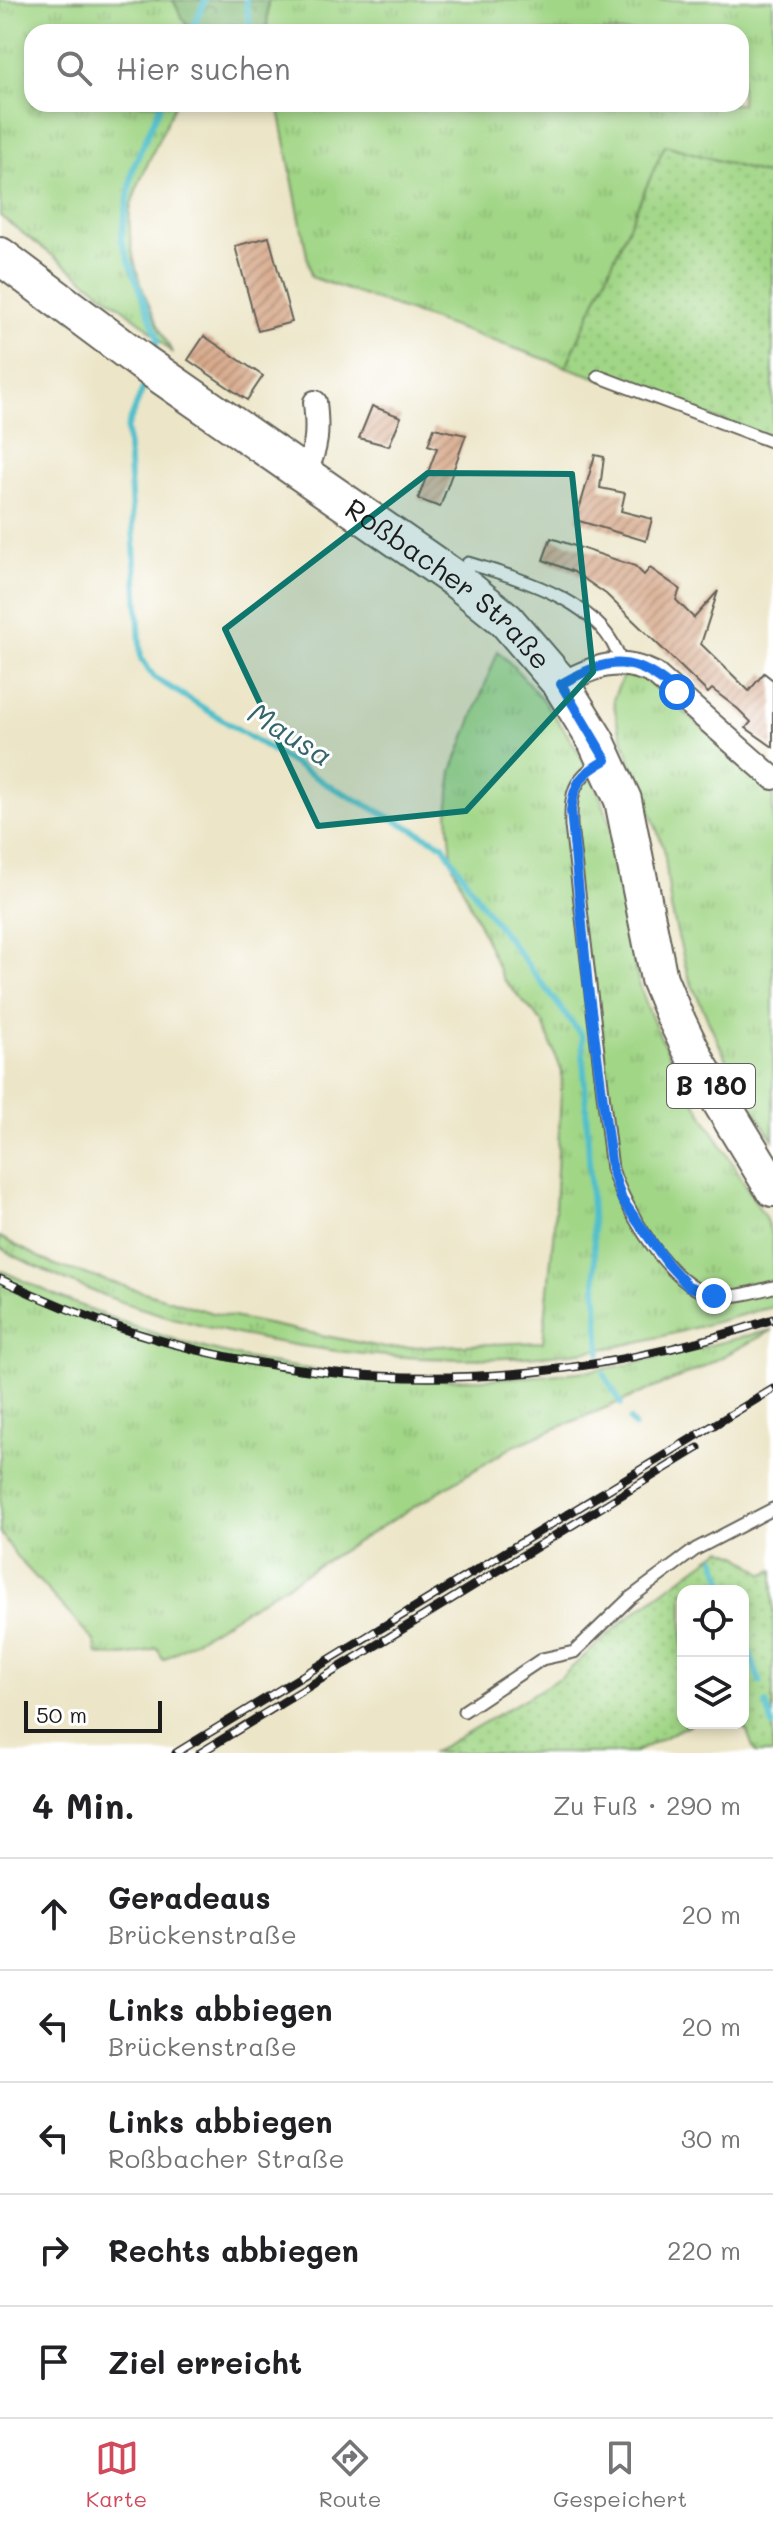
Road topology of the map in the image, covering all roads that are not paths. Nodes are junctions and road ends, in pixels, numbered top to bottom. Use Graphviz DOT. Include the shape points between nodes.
graph roads {
  1 [pos="0,256"];
  2 [pos="598,376"];
  3 [pos="315,402"];
  4 [pos="773,442"];
  5 [pos="304,474"];
  6 [pos="468,563"];
  7 [pos="620,661"];
  8 [pos="561,684"];
  9 [pos="606,760"];
  10 [pos="773,778"];
  11 [pos="773,1188"];
  12 [pos="773,1287"];
  13 [pos="773,1509"];
  14 [pos="464,1711"];
  1 -- 5 [label="main road, Roßbacher Straße / B 180"];
  2 -- 4 [label="lane"];
  3 -- 5 [label="street" via="318,436"];
  5 -- 8 [label="main road, Roßbacher Straße / B 180" via="506,620"];
  6 -- 7 [label="lane" via="520,580 580,610 614,639"];
  7 -- 8 [label="street" via="583,671"];
  7 -- 10 [label="street" via="655,674"];
  8 -- 9 [label="main road, Roßbacher Straße / B 180"];
  9 -- 11 [label="main road, Roßbacher Straße / B 180" via="634,844 659,979 699,1066"];
  9 -- 12 [label="lane" via="579,778 571,811 588,987 615,1179 622,1200 688,1286 714,1296"];
  13 -- 14 [label="lane" via="696,1549 630,1598 574,1652 542,1659"];
}
